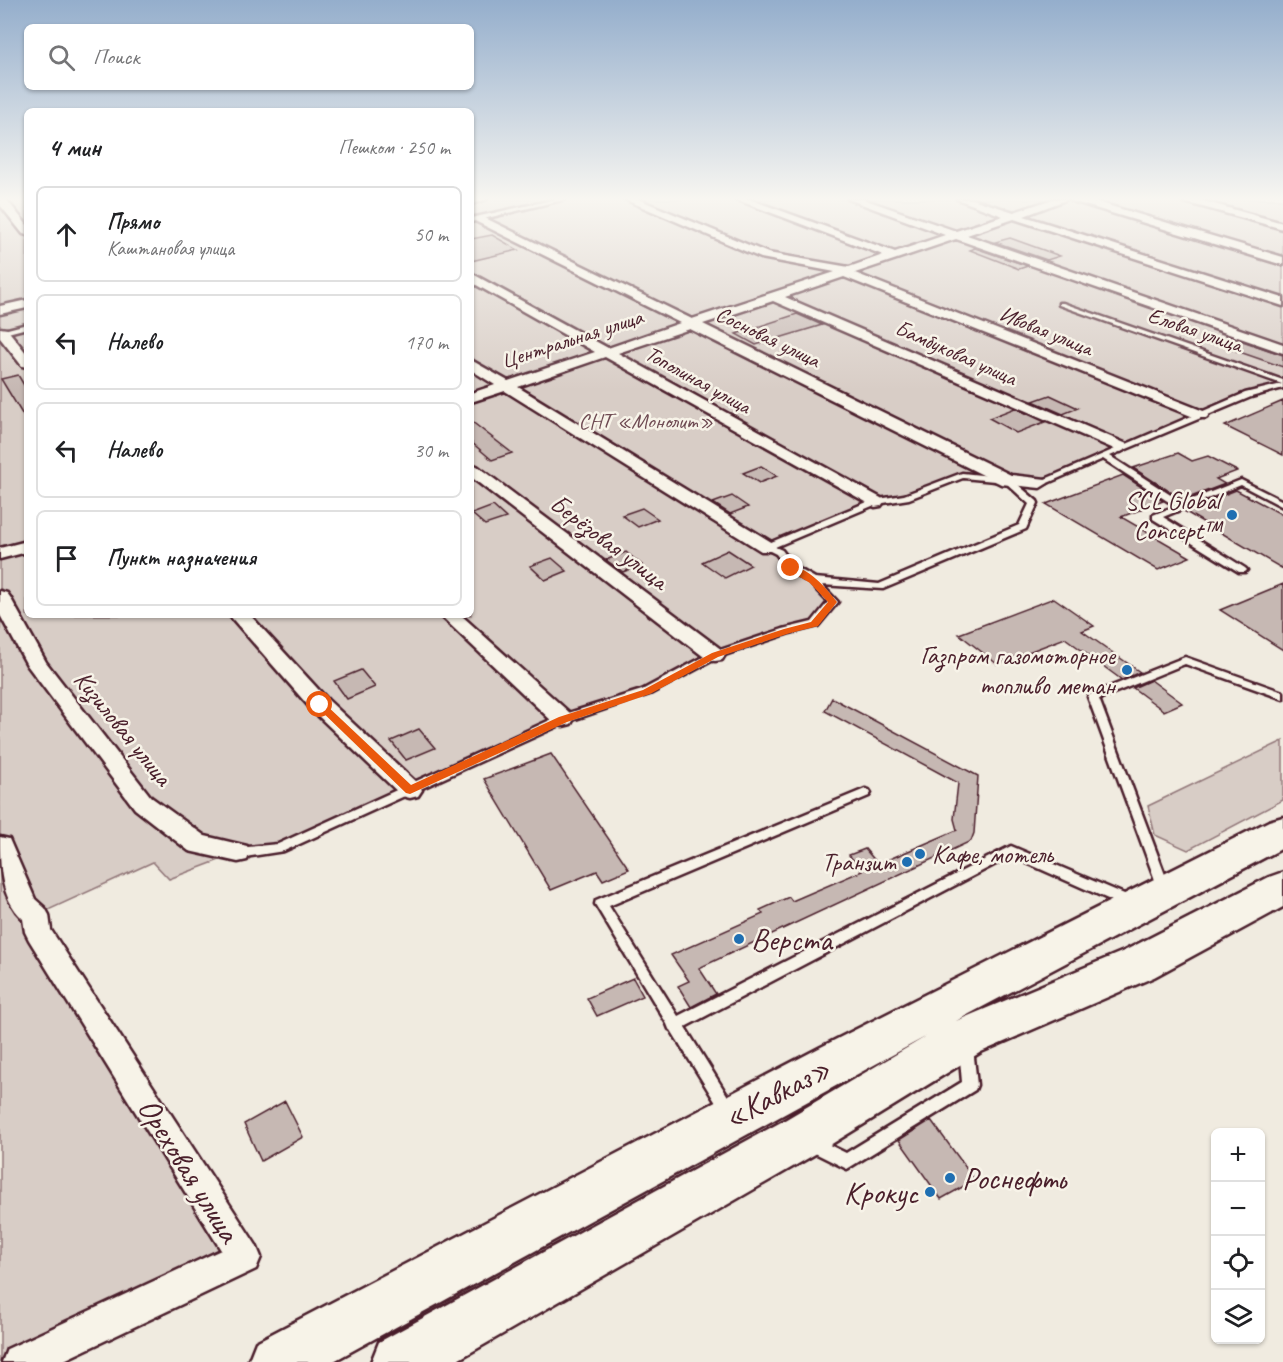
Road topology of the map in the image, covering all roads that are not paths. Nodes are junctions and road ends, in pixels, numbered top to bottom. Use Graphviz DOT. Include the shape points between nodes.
graph roads {
  1 [pos="565,263"];
  2 [pos="800,263"];
  3 [pos="870,263"];
  4 [pos="1035,263"];
  5 [pos="1160,263"];
  6 [pos="845,271"];
  7 [pos="474,279"];
  8 [pos="775,297"];
  9 [pos="1283,302"];
  10 [pos="1061,304"];
  11 [pos="24,305"];
  12 [pos="0,310"];
  13 [pos="693,325"];
  14 [pos="24,328"];
  15 [pos="1,333"];
  16 [pos="1283,349"];
  17 [pos="606,353"];
  18 [pos="24,360"];
  19 [pos="474,366"];
  20 [pos="1283,384"];
  21 [pos="506,386"];
  22 [pos="474,397"];
  23 [pos="1201,415"];
  24 [pos="1120,447"];
  25 [pos="1104,456"];
  26 [pos="474,471"];
  27 [pos="1007,480"];
  28 [pos="1040,483"];
  29 [pos="874,502"];
  30 [pos="1283,504"];
  31 [pos="1183,507"];
  32 [pos="24,547"];
  33 [pos="767,547"];
  34 [pos="0,554"];
  35 [pos="1242,570"];
  36 [pos="813,581"];
  37 [pos="0,597"];
  38 [pos="243,618"];
  39 [pos="453,618"];
  40 [pos="715,655"];
  41 [pos="1283,696"];
  42 [pos="563,719"];
  43 [pos="410,790"];
  44 [pos="865,793"];
  45 [pos="1283,831"];
  46 [pos="0,846"];
  47 [pos="238,853"];
  48 [pos="1283,888"];
  49 [pos="1153,899"];
  50 [pos="674,1025"];
  51 [pos="733,1116"];
  52 [pos="20,1362"];
  53 [pos="276,1362"];
  54 [pos="399,1362"];
  1 -- 13 [label="street, Сосновая улица"];
  2 -- 6 [label="street, Ивовая улица"];
  3 -- 6 [label="street, Центральная улица"];
  4 -- 16 [label="street"];
  5 -- 9 [label="street"];
  6 -- 8 [label="street, Центральная улица"];
  6 -- 23 [label="street, Ивовая улица"];
  7 -- 17 [label="street, Тополиная улица"];
  8 -- 13 [label="street, Центральная улица"];
  8 -- 24 [label="street, Бамбуковая улица"];
  10 -- 20 [label="lane, Еловая улица"];
  11 -- 12 [label="street"];
  13 -- 17 [label="street, Центральная улица"];
  13 -- 27 [label="street, Сосновая улица"];
  14 -- 15 [label="lane"];
  15 -- 18 [label="street"];
  17 -- 21 [label="street, Центральная улица"];
  17 -- 29 [label="street, Тополиная улица"];
  19 -- 21 [label="street"];
  20 -- 23 [label="lane"];
  21 -- 22 [label="street, Центральная улица"];
  21 -- 33 [label="street"];
  23 -- 24 [label="lane"];
  24 -- 25 [label="lane"];
  25 -- 28 [label="lane"];
  25 -- 31 [label="lane"];
  26 -- 40 [label="street, Берёзовая улица"];
  27 -- 28 [label="street, Сосновая улица"];
  27 -- 29 [label="lane" via="962,475 906,497"];
  27 -- 36 [label="lane" via="1034,503 1023,526 880,587"];
  29 -- 33 [label="lane"];
  30 -- 31 [label="lane" via="1240,482"];
  31 -- 35 [label="lane" via="1156,517"];
  32 -- 34 [label="street"];
  33 -- 36 [label="lane" via="779,552 791,568"];
  36 -- 40 [label="lane" via="833,602 815,624"];
  37 -- 47 [label="street, Кизиловая улица" via="38,665 143,803 198,844"];
  38 -- 43 [label="street" via="320,705"];
  39 -- 42 [label="street"];
  40 -- 42 [label="lane" via="646,692"];
  41 -- 49 [label="lane" via="1185,660 1093,697"];
  42 -- 43 [label="lane"];
  43 -- 47 [label="lane" via="280,848"];
  44 -- 50 [label="lane" via="602,904"];
  45 -- 49 [label="highway, «Кавказ»"];
  46 -- 52 [label="street, Ореховая улица" via="25,905 36,915 38,932 244,1257"];
  48 -- 54 [label="highway, «Кавказ»" via="1139,964 965,1038 800,1137"];
  49 -- 50 [label="lane" via="1011,851"];
  49 -- 51 [label="highway, «Кавказ»"];
  50 -- 51 [label="lane"];
  51 -- 53 [label="highway, «Кавказ»"];
}
